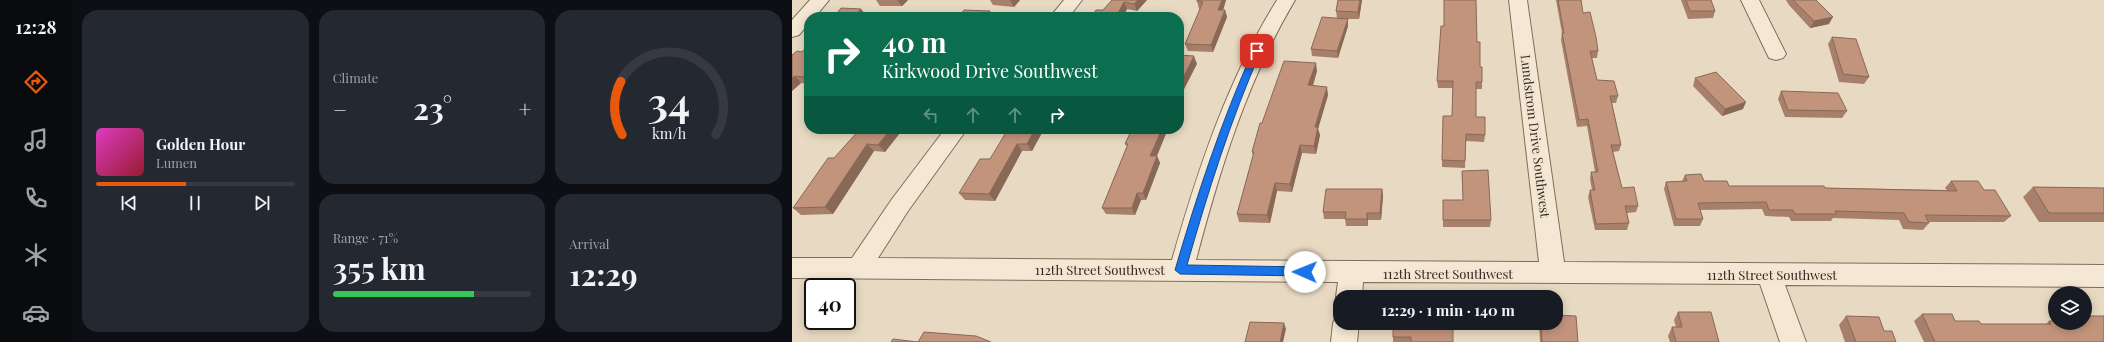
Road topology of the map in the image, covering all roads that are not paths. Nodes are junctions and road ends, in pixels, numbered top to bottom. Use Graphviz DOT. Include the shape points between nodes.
graph roads {
  1 [pos="820,0"];
  2 [pos="1073,0"];
  3 [pos="1286,0"];
  4 [pos="1518,0"];
  5 [pos="1750,0"];
  6 [pos="809,12"];
  7 [pos="1063,12"];
  8 [pos="804,18"];
  9 [pos="792,31"];
  10 [pos="1776,54"];
  11 [pos="954,134"];
  12 [pos="792,268"];
  13 [pos="858,269"];
  14 [pos="1180,270"];
  15 [pos="1352,272"];
  16 [pos="1553,273"];
  17 [pos="1769,274"];
  18 [pos="2104,276"];
  19 [pos="1350,290"];
  20 [pos="1345,330"];
  21 [pos="1344,342"];
  22 [pos="1793,342"];
  1 -- 6 [label="street"];
  2 -- 7 [label="street"];
  3 -- 14 [label="street" via="1257,51 1234,101"];
  4 -- 16 [label="street, Lundstrom Drive Southwest"];
  5 -- 10 [label="street"];
  8 -- 9 [label="street"];
  11 -- 13 [label="street" via="900,205"];
  12 -- 13 [label="street, 112th Street Southwest"];
  13 -- 14 [label="street, 112th Street Southwest"];
  14 -- 15 [label="street, 112th Street Southwest"];
  15 -- 16 [label="street, 112th Street Southwest"];
  15 -- 19 [label="street"];
  16 -- 17 [label="street, 112th Street Southwest"];
  17 -- 18 [label="street, 112th Street Southwest"];
  17 -- 22 [label="street"];
  20 -- 21 [label="street"];
}
